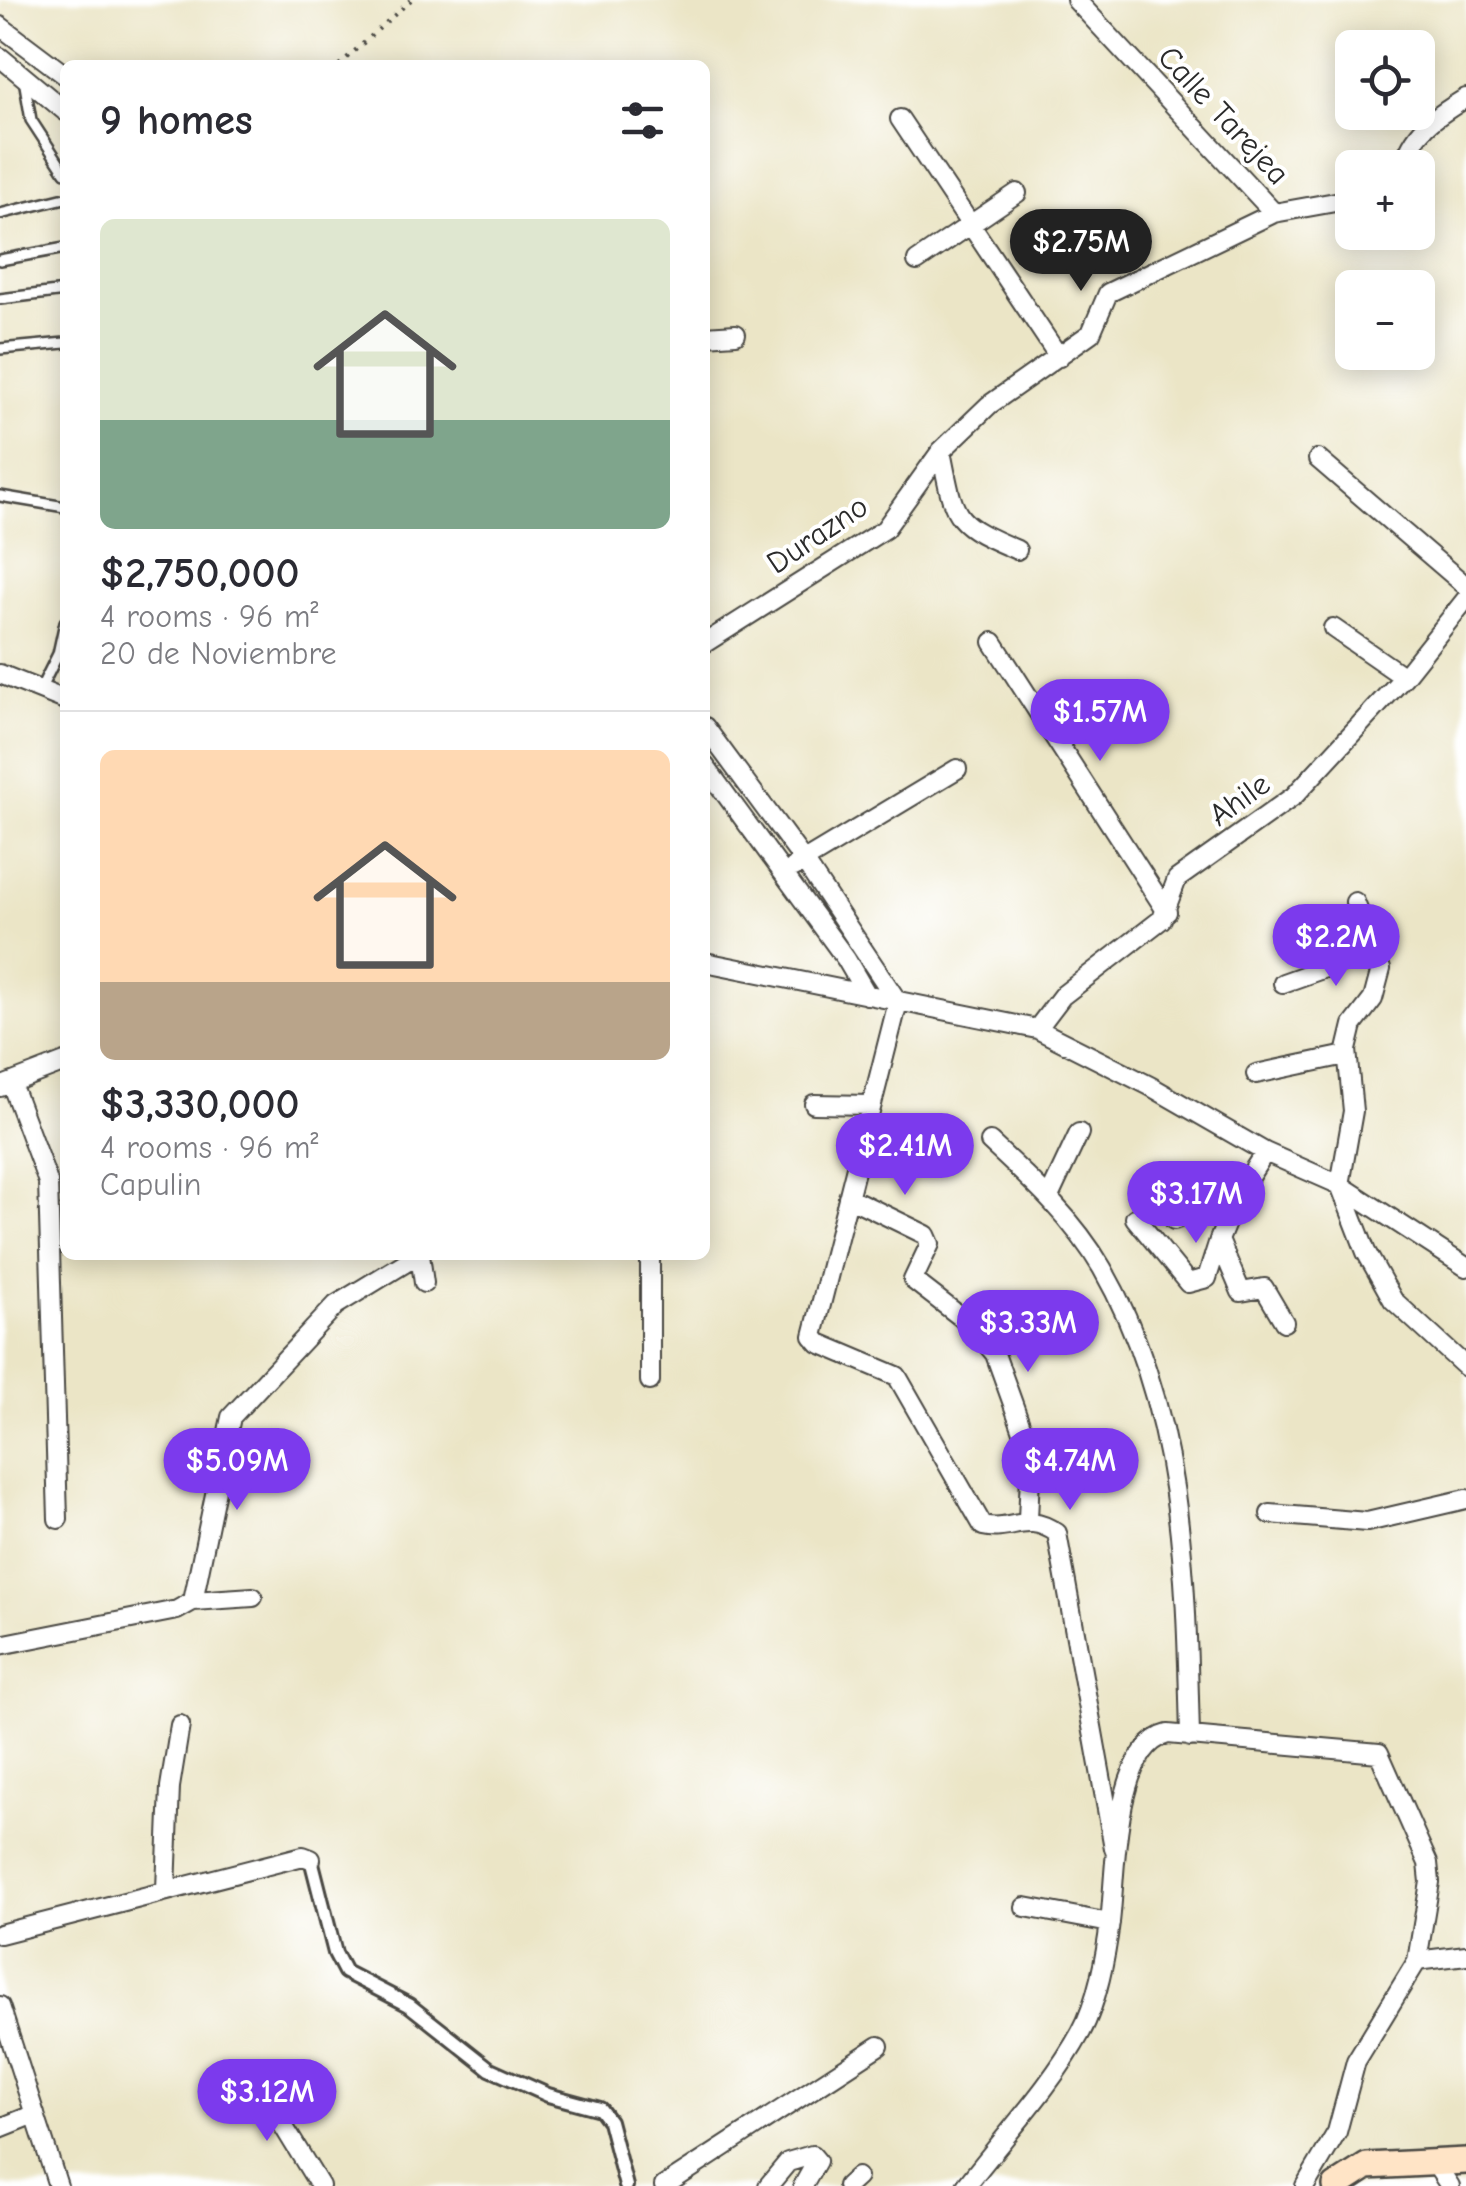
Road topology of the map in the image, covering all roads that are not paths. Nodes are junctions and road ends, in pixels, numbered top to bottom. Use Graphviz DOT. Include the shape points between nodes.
graph roads {
  1 [pos="1076,0"];
  2 [pos="0,26"];
  3 [pos="0,57"];
  4 [pos="60,71"];
  5 [pos="24,76"];
  6 [pos="1466,98"];
  7 [pos="60,107"];
  8 [pos="900,119"];
  9 [pos="1409,150"];
  10 [pos="60,164"];
  11 [pos="1016,193"];
  12 [pos="60,199"];
  13 [pos="1335,202"];
  14 [pos="1274,213"];
  15 [pos="0,214"];
  16 [pos="969,225"];
  17 [pos="60,249"];
  18 [pos="0,260"];
  19 [pos="917,261"];
  20 [pos="60,291"];
  21 [pos="0,299"];
  22 [pos="736,334"];
  23 [pos="710,336"];
  24 [pos="60,344"];
  25 [pos="0,350"];
  26 [pos="1059,357"];
  27 [pos="941,451"];
  28 [pos="1318,459"];
  29 [pos="0,496"];
  30 [pos="60,506"];
  31 [pos="1017,550"];
  32 [pos="1466,586"];
  33 [pos="1466,599"];
  34 [pos="1333,628"];
  35 [pos="710,641"];
  36 [pos="993,642"];
  37 [pos="60,655"];
  38 [pos="0,674"];
  39 [pos="1404,677"];
  40 [pos="40,690"];
  41 [pos="60,698"];
  42 [pos="710,735"];
  43 [pos="957,769"];
  44 [pos="710,773"];
  45 [pos="804,860"];
  46 [pos="785,873"];
  47 [pos="1355,902"];
  48 [pos="1167,912"];
  49 [pos="1373,951"];
  50 [pos="710,963"];
  51 [pos="1283,983"];
  52 [pos="867,995"];
  53 [pos="898,1002"];
  54 [pos="1037,1029"];
  55 [pos="1346,1056"];
  56 [pos="60,1064"];
  57 [pos="1256,1074"];
  58 [pos="6,1086"];
  59 [pos="814,1104"];
  60 [pos="871,1105"];
  61 [pos="1080,1133"];
  62 [pos="990,1142"];
  63 [pos="1265,1152"];
  64 [pos="1340,1184"];
  65 [pos="848,1196"];
  66 [pos="1049,1196"];
  67 [pos="1238,1196"];
  68 [pos="1135,1218"];
  69 [pos="1174,1220"];
  70 [pos="1220,1240"];
  71 [pos="411,1260"];
  72 [pos="420,1260"];
  73 [pos="650,1260"];
  74 [pos="1466,1267"];
  75 [pos="424,1283"];
  76 [pos="1284,1322"];
  77 [pos="1466,1366"];
  78 [pos="650,1380"];
  79 [pos="1466,1498"];
  80 [pos="1270,1514"];
  81 [pos="58,1519"];
  82 [pos="1028,1519"];
  83 [pos="253,1597"];
  84 [pos="193,1600"];
  85 [pos="0,1645"];
  86 [pos="180,1725"];
  87 [pos="1190,1737"];
  88 [pos="1114,1848"];
  89 [pos="311,1859"];
  90 [pos="166,1888"];
  91 [pos="1025,1906"];
  92 [pos="1110,1923"];
  93 [pos="0,1934"];
  94 [pos="1466,1955"];
  95 [pos="1416,1961"];
  96 [pos="0,2006"];
  97 [pos="880,2046"];
  98 [pos="254,2078"];
  99 [pos="35,2114"];
  100 [pos="0,2128"];
  101 [pos="1466,2161"];
  102 [pos="1434,2162"];
  103 [pos="58,2186"];
  104 [pos="320,2186"];
  105 [pos="626,2186"];
  106 [pos="664,2186"];
  107 [pos="768,2186"];
  108 [pos="803,2186"];
  109 [pos="966,2186"];
  110 [pos="1305,2186"];
  111 [pos="1336,2186"];
  112 [pos="1450,2186"];
  1 -- 14 [label="street, Calle Tarejea"];
  2 -- 4 [label="street"];
  3 -- 5 [label="street"];
  5 -- 7 [label="street"];
  5 -- 10 [label="lane" via="31,120"];
  6 -- 9 [label="street" via="1435,117"];
  8 -- 16 [label="street"];
  11 -- 16 [label="street"];
  12 -- 15 [label="lane"];
  13 -- 14 [label="street, Calle Tarejea"];
  14 -- 26 [label="street, Durazno" via="1108,294 1091,333"];
  16 -- 19 [label="street"];
  16 -- 26 [label="street"];
  17 -- 18 [label="lane"];
  20 -- 21 [label="lane"];
  22 -- 23 [label="street"];
  24 -- 25 [label="lane"];
  26 -- 27 [label="street, Durazno" via="1004,393"];
  27 -- 31 [label="street" via="958,518"];
  27 -- 35 [label="street, Durazno" via="885,528"];
  28 -- 32 [label="street"];
  29 -- 30 [label="lane"];
  33 -- 39 [label="street, Ahile"];
  34 -- 39 [label="street"];
  36 -- 48 [label="street"];
  37 -- 40 [label="lane"];
  38 -- 40 [label="street"];
  39 -- 48 [label="street, Ahile" via="1286,804 1176,878"];
  40 -- 41 [label="street"];
  42 -- 45 [label="street"];
  43 -- 45 [label="street"];
  44 -- 46 [label="street"];
  45 -- 46 [label="street"];
  45 -- 53 [label="street"];
  46 -- 52 [label="street"];
  47 -- 49 [label="street"];
  48 -- 54 [label="street, Ahile" via="1062,996"];
  49 -- 51 [label="street"];
  49 -- 55 [label="street" via="1381,969 1374,995 1352,1027"];
  50 -- 52 [label="street"];
  52 -- 53 [label="street"];
  53 -- 54 [label="street"];
  53 -- 60 [label="street"];
  54 -- 63 [label="street"];
  55 -- 57 [label="street"];
  55 -- 64 [label="street" via="1353,1102"];
  56 -- 58 [label="street"];
  58 -- 81 [label="street" via="48,1182"];
  59 -- 60 [label="street"];
  60 -- 65 [label="street"];
  61 -- 66 [label="street"];
  62 -- 66 [label="street"];
  63 -- 64 [label="street"];
  63 -- 67 [label="street"];
  64 -- 74 [label="street"];
  64 -- 77 [label="street" via="1393,1300"];
  65 -- 82 [label="street" via="926,1235 930,1244 913,1280 970,1324 995,1354 1031,1454"];
  65 -- 82 [label="street" via="814,1340 898,1376 983,1526"];
  66 -- 87 [label="street" via="1101,1267 1160,1401 1186,1621"];
  67 -- 69 [label="street"];
  67 -- 70 [label="street"];
  68 -- 70 [label="street" via="1188,1283 1207,1278"];
  70 -- 76 [label="street" via="1241,1292 1264,1288"];
  71 -- 84 [label="street" via="330,1310 231,1417"];
  72 -- 75 [label="street"];
  73 -- 78 [label="street"];
  79 -- 80 [label="street" via="1367,1522"];
  82 -- 88 [label="street" via="1060,1539"];
  83 -- 84 [label="street"];
  84 -- 85 [label="street" via="178,1610"];
  86 -- 90 [label="street"];
  87 -- 88 [label="street" via="1161,1735 1139,1756"];
  87 -- 95 [label="street" via="1379,1754 1430,1868"];
  88 -- 92 [label="street"];
  89 -- 90 [label="street"];
  89 -- 105 [label="street" via="345,1972 413,2008 490,2069 548,2096 600,2109"];
  90 -- 93 [label="street"];
  91 -- 92 [label="street"];
  92 -- 109 [label="street" via="1082,2030"];
  94 -- 95 [label="street"];
  95 -- 110 [label="street" via="1356,2061 1337,2132"];
  96 -- 99 [label="street"];
  97 -- 106 [label="street"];
  98 -- 104 [label="street"];
  99 -- 100 [label="street"];
  99 -- 103 [label="street"];
  101 -- 102 [label="main road"];
  102 -- 111 [label="main road" via="1367,2166"];
  102 -- 112 [label="street"];
  107 -- 108 [label="street" via="788,2162 812,2154 817,2161"];
}
